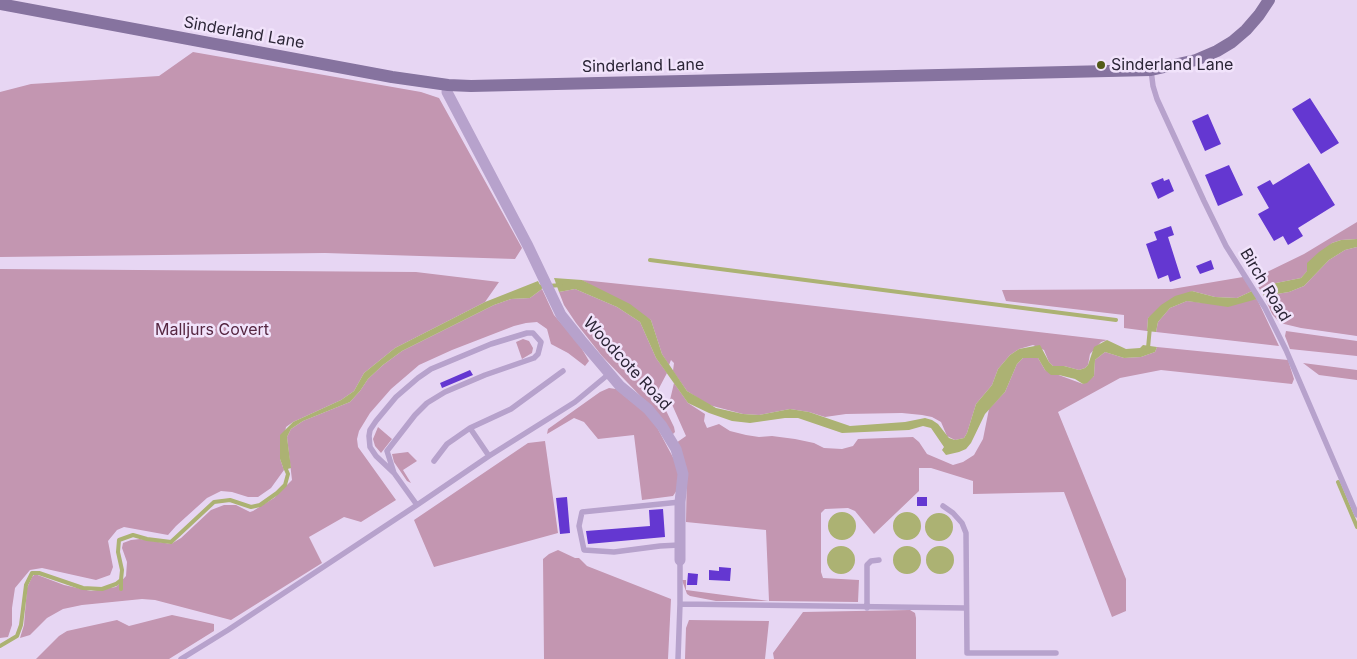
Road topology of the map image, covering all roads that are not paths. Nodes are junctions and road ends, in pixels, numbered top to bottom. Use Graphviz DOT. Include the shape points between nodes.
graph roads {
  1 [pos="1269,0"];
  2 [pos="0,4"];
  3 [pos="1150,70"];
  4 [pos="448,85"];
  5 [pos="563,372"];
  6 [pos="610,373"];
  7 [pos="470,428"];
  8 [pos="489,456"];
  9 [pos="434,461"];
  10 [pos="394,473"];
  11 [pos="680,502"];
  12 [pos="418,505"];
  13 [pos="943,506"];
  14 [pos="1357,515"];
  15 [pos="679,545"];
  16 [pos="680,560"];
  17 [pos="879,560"];
  18 [pos="680,604"];
  19 [pos="867,608"];
  20 [pos="966,608"];
  21 [pos="1056,653"];
  22 [pos="181,659"];
  23 [pos="678,659"];
  1 -- 3 [label="street, Sinderland Lane" via="1246,30 1217,51 1196,60"];
  2 -- 4 [label="street, Sinderland Lane"];
  3 -- 4 [label="street, Sinderland Lane"];
  3 -- 14 [label="lane, Birch Road" via="1157,99 1204,201 1226,246 1265,308 1303,387"];
  4 -- 6 [label="street, Woodcote Road" via="447,92 556,304 568,324"];
  5 -- 7 [label="lane" via="511,409"];
  6 -- 8 [label="lane" via="574,402"];
  6 -- 11 [label="street, Woodcote Road" via="620,386 648,409 676,449 683,474"];
  7 -- 8 [label="lane"];
  7 -- 9 [label="lane" via="447,444"];
  8 -- 12 [label="lane"];
  10 -- 10 [label="lane" via="376,456 369,436 376,421 396,397 418,378 442,364 514,336 533,333 537,336 541,347 534,358 506,366 427,403 388,451"];
  10 -- 12 [label="lane"];
  11 -- 15 [label="street, Woodcote Road"];
  11 -- 15 [label="lane" via="582,512 579,526 584,550 614,552"];
  12 -- 22 [label="lane"];
  13 -- 20 [label="lane" via="962,523 966,533"];
  15 -- 16 [label="street, Woodcote Road"];
  16 -- 18 [label="lane, Woodcote Road"];
  17 -- 19 [label="lane" via="867,565"];
  18 -- 19 [label="lane"];
  18 -- 23 [label="lane, Woodcote Road"];
  19 -- 20 [label="lane"];
  20 -- 21 [label="lane" via="967,653"];
}
